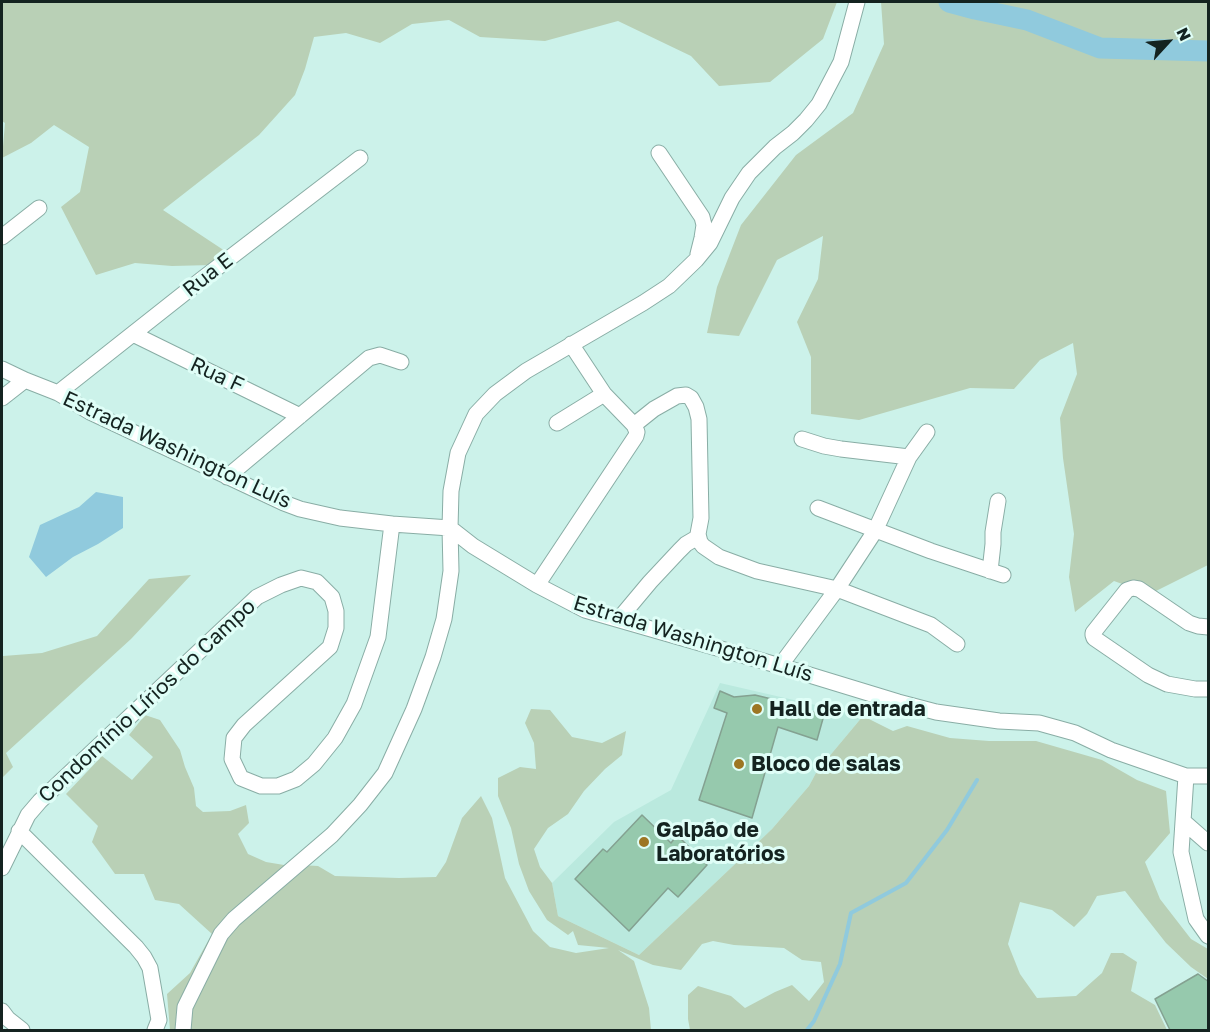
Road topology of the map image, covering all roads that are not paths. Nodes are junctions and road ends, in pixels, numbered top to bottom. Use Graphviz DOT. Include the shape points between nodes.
graph roads {
  1 [pos="857,2"];
  2 [pos="659,153"];
  3 [pos="360,158"];
  4 [pos="39,208"];
  5 [pos="2,237"];
  6 [pos="696,260"];
  7 [pos="133,334"];
  8 [pos="571,344"];
  9 [pos="401,362"];
  10 [pos="2,369"];
  11 [pos="25,380"];
  12 [pos="58,393"];
  13 [pos="604,394"];
  14 [pos="2,398"];
  15 [pos="300,416"];
  16 [pos="557,423"];
  17 [pos="634,425"];
  18 [pos="927,432"];
  19 [pos="802,439"];
  20 [pos="909,457"];
  21 [pos="227,477"];
  22 [pos="998,501"];
  23 [pos="819,508"];
  24 [pos="392,524"];
  25 [pos="450,528"];
  26 [pos="875,531"];
  27 [pos="698,537"];
  28 [pos="537,585"];
  29 [pos="837,589"];
  30 [pos="619,620"];
  31 [pos="1209,627"];
  32 [pos="957,644"];
  33 [pos="780,666"];
  34 [pos="1209,688"];
  35 [pos="1209,776"];
  36 [pos="1186,777"];
  37 [pos="1184,822"];
  38 [pos="19,831"];
  39 [pos="1209,843"];
  40 [pos="2,868"];
  41 [pos="1209,936"];
  42 [pos="2,1011"];
  43 [pos="22,1030"];
  44 [pos="155,1030"];
  45 [pos="183,1030"];
  1 -- 6 [label="street" via="841,62 819,104 749,173 710,243"];
  2 -- 6 [label="street" via="702,218"];
  3 -- 7 [label="street, Rua E"];
  4 -- 5 [label="street"];
  6 -- 8 [label="street" via="669,286"];
  7 -- 12 [label="street, Rua E"];
  7 -- 15 [label="street, Rua F"];
  8 -- 13 [label="street"];
  8 -- 25 [label="street" via="525,370 476,414 458,453 451,490"];
  9 -- 15 [label="street" via="380,355 369,358"];
  10 -- 11 [label="street, Estrada Washington Luís"];
  11 -- 12 [label="street, Estrada Washington Luís"];
  11 -- 14 [label="street"];
  12 -- 21 [label="street, Estrada Washington Luís"];
  13 -- 16 [label="street"];
  13 -- 17 [label="street"];
  15 -- 21 [label="street"];
  17 -- 27 [label="street" via="677,396 691,398 699,420 702,518"];
  17 -- 28 [label="street" via="636,436"];
  18 -- 20 [label="street"];
  19 -- 20 [label="street" via="824,446"];
  20 -- 26 [label="street"];
  21 -- 24 [label="street, Estrada Washington Luís" via="300,509"];
  22 -- 26 [label="street" via="993,554 997,573"];
  23 -- 26 [label="street"];
  24 -- 25 [label="street, Estrada Washington Luís"];
  24 -- 38 [label="street, Condomínio Lírios do Campo" via="378,637 354,704 335,738 296,779 278,786 261,786 241,778 232,759 234,738 244,725 330,647 336,628 332,597 316,582 301,578 257,597 40,801"];
  25 -- 28 [label="street, Estrada Washington Luís"];
  25 -- 45 [label="street" via="451,571 444,619 414,709 384,773 332,835 220,934 185,1007"];
  26 -- 29 [label="street"];
  27 -- 29 [label="street" via="703,546 738,565"];
  27 -- 30 [label="street" via="679,551"];
  28 -- 30 [label="street, Estrada Washington Luís" via="585,610"];
  29 -- 32 [label="street" via="931,625"];
  29 -- 33 [label="street"];
  30 -- 33 [label="street, Estrada Washington Luís"];
  31 -- 34 [label="street" via="1189,623 1133,588 1127,590 1093,635 1167,684"];
  33 -- 36 [label="street, Estrada Washington Luís" via="936,712 1039,723 1075,733"];
  35 -- 36 [label="street"];
  36 -- 37 [label="street"];
  37 -- 39 [label="street"];
  37 -- 41 [label="street" via="1182,852 1186,874 1196,919"];
  38 -- 40 [label="street, Condomínio Lírios do Campo"];
  38 -- 44 [label="street" via="144,957 150,968 159,1020"];
  42 -- 43 [label="street"];
}
